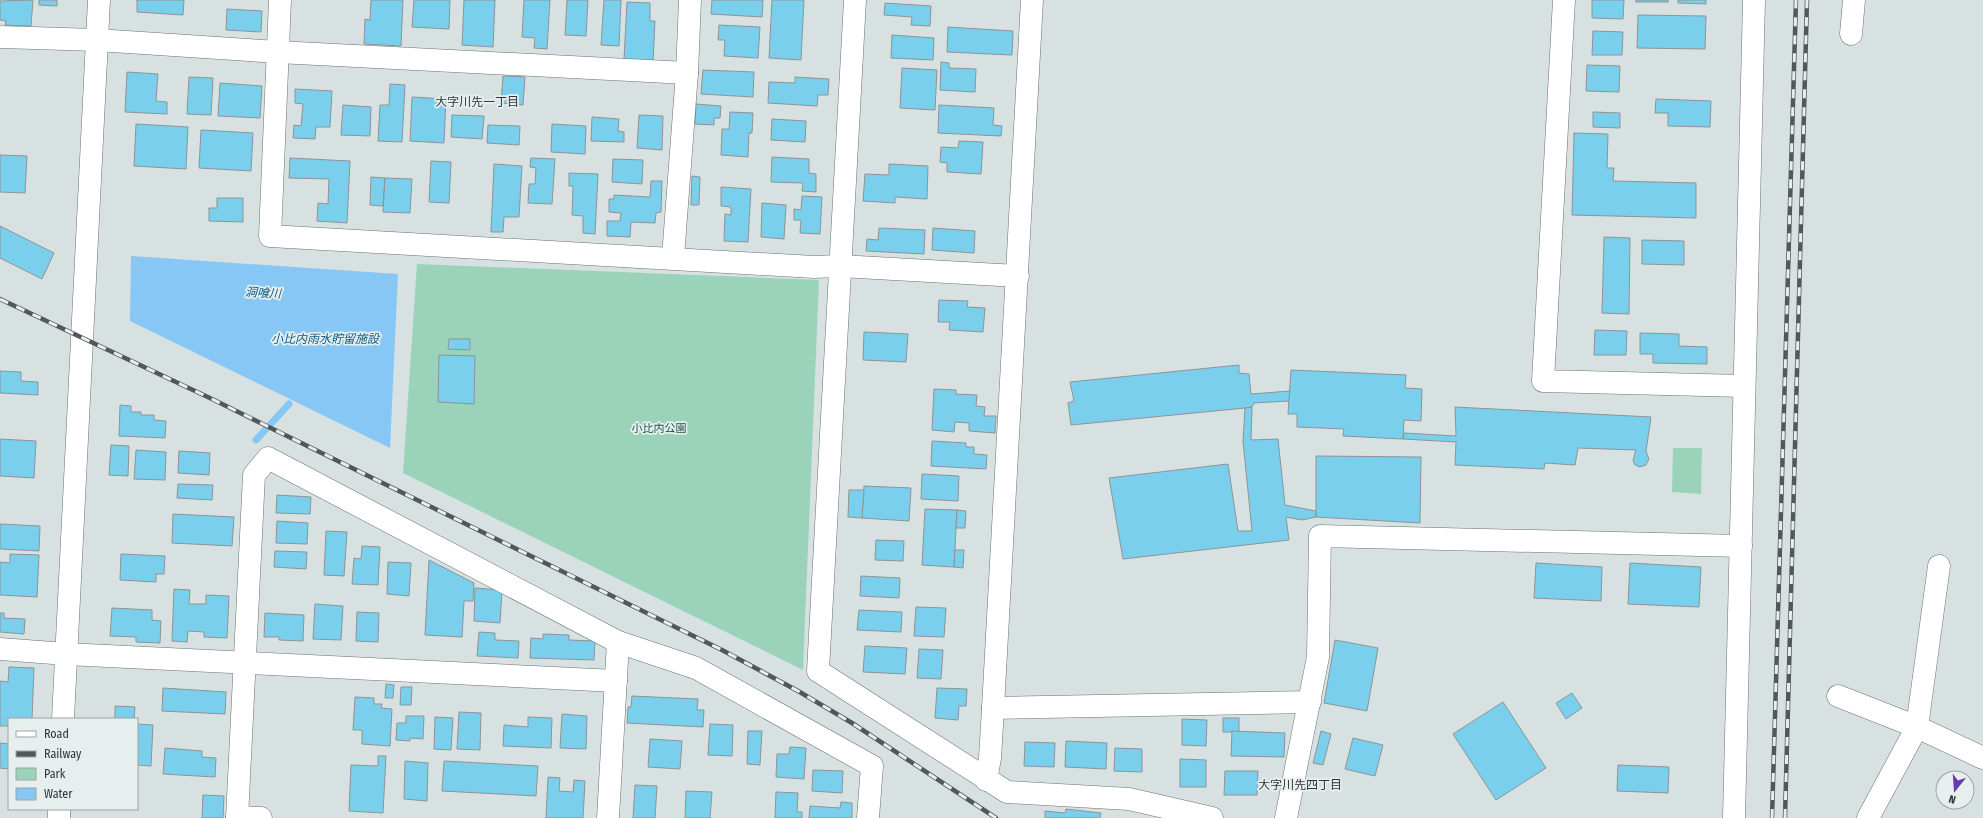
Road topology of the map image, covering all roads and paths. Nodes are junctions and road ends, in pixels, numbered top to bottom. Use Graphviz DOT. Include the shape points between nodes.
graph roads {
  1 [pos="99,0"];
  2 [pos="280,0"];
  3 [pos="690,0"];
  4 [pos="855,0"];
  5 [pos="1032,0"];
  6 [pos="1564,0"];
  7 [pos="1754,0"];
  8 [pos="1854,0"];
  9 [pos="1851,34"];
  10 [pos="0,37"];
  11 [pos="96,40"];
  12 [pos="278,52"];
  13 [pos="687,73"];
  14 [pos="673,257"];
  15 [pos="840,266"];
  16 [pos="1018,276"];
  17 [pos="1744,386"];
  18 [pos="1741,546"];
  19 [pos="1939,566"];
  20 [pos="618,642"];
  21 [pos="0,648"];
  22 [pos="66,654"];
  23 [pos="245,663"];
  24 [pos="616,681"];
  25 [pos="1838,696"];
  26 [pos="1310,702"];
  27 [pos="993,708"];
  28 [pos="63,718"];
  29 [pos="1918,727"];
  30 [pos="1983,758"];
  31 [pos="986,780"];
  32 [pos="237,817"];
  33 [pos="262,818"];
  34 [pos="608,818"];
  35 [pos="868,818"];
  36 [pos="1212,818"];
  37 [pos="1286,818"];
  38 [pos="1734,818"];
  39 [pos="1868,818"];
  1 -- 11 [label="street"];
  2 -- 12 [label="street"];
  3 -- 13 [label="street"];
  4 -- 15 [label="street"];
  5 -- 16 [label="street"];
  6 -- 17 [label="street" via="1543,381"];
  7 -- 17 [label="street"];
  8 -- 9 [label="street"];
  10 -- 11 [label="street"];
  11 -- 12 [label="street"];
  11 -- 22 [label="street"];
  12 -- 13 [label="street"];
  12 -- 14 [label="street" via="270,236"];
  13 -- 14 [label="street"];
  14 -- 15 [label="street"];
  15 -- 16 [label="street"];
  15 -- 31 [label="street" via="818,671"];
  16 -- 27 [label="street"];
  17 -- 18 [label="street"];
  18 -- 26 [label="street" via="1320,536 1318,657"];
  18 -- 38 [label="street"];
  19 -- 29 [label="street"];
  20 -- 23 [label="street" via="268,458 254,474"];
  20 -- 24 [label="street"];
  20 -- 35 [label="street" via="696,668 872,766"];
  21 -- 22 [label="street"];
  22 -- 23 [label="street"];
  22 -- 28 [label="street"];
  23 -- 24 [label="street"];
  23 -- 32 [label="street"];
  24 -- 34 [label="street"];
  25 -- 29 [label="street"];
  26 -- 27 [label="street"];
  26 -- 37 [label="street"];
  27 -- 31 [label="street"];
  29 -- 30 [label="street"];
  29 -- 39 [label="street"];
  31 -- 36 [label="street" via="1006,792 1129,799"];
  32 -- 33 [label="street"];
}
